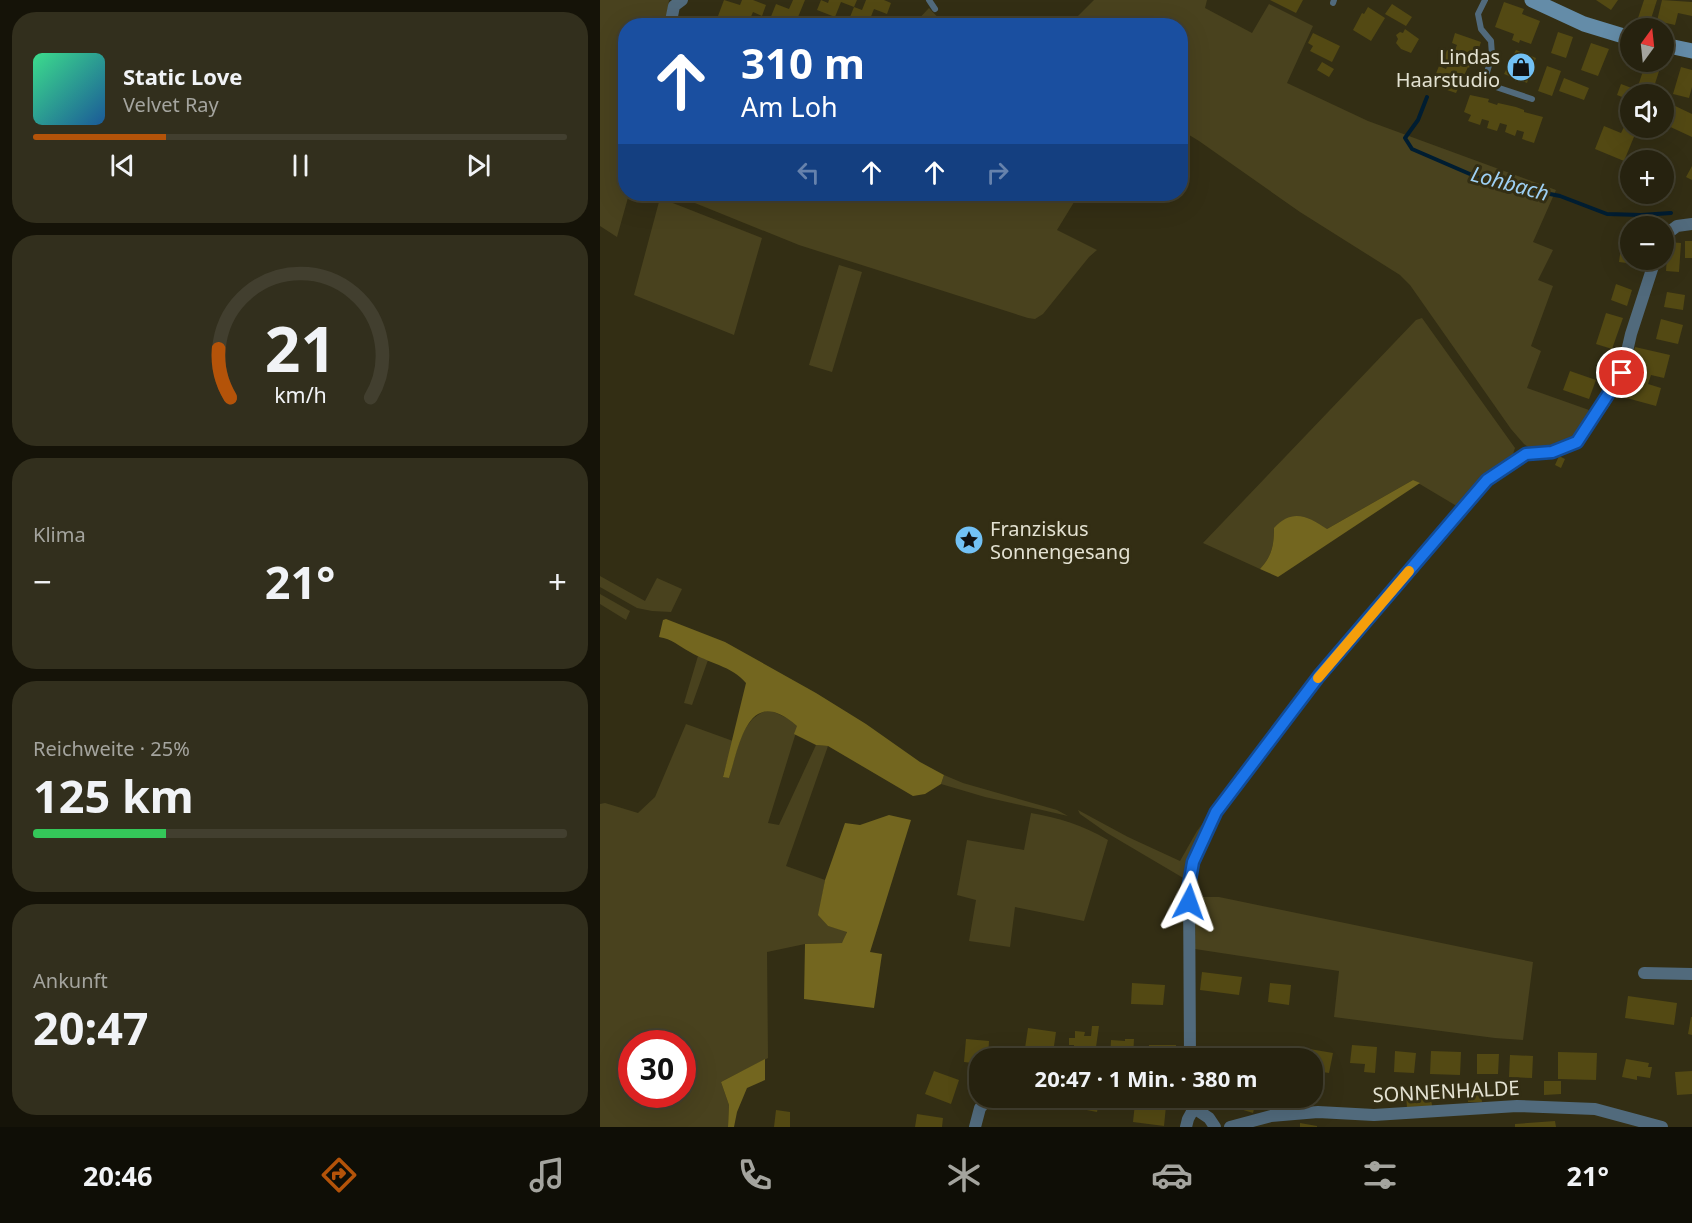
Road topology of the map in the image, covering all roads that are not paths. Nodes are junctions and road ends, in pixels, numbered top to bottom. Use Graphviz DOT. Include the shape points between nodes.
graph roads {
  1 [pos="682,0"];
  2 [pos="930,0"];
  3 [pos="1485,0"];
  4 [pos="1532,0"];
  5 [pos="934,9"];
  6 [pos="672,18"];
  7 [pos="1620,35"];
  8 [pos="1674,47"];
  9 [pos="1692,51"];
  10 [pos="1532,99"];
  11 [pos="1692,224"];
  12 [pos="1674,228"];
  13 [pos="1652,270"];
  14 [pos="1526,454"];
  15 [pos="1189,885"];
  16 [pos="1644,973"];
  17 [pos="1692,974"];
  18 [pos="1190,1048"];
  19 [pos="980,1108"];
  20 [pos="1192,1108"];
  21 [pos="1199,1108"];
  22 [pos="975,1127"];
  23 [pos="1186,1127"];
  24 [pos="1215,1127"];
  25 [pos="1230,1127"];
  26 [pos="1662,1127"];
  1 -- 6 [label="street" via="674,6"];
  2 -- 5 [label="lane"];
  3 -- 10 [label="lane" via="1478,14 1481,29 1491,41 1492,54 1484,83"];
  4 -- 7 [label="street" via="1584,24"];
  8 -- 9 [label="street"];
  11 -- 12 [label="street"];
  13 -- 14 [label="street" via="1622,373 1577,442 1552,452"];
  14 -- 15 [label="lane" via="1487,480 1319,676 1216,812 1193,862"];
  15 -- 18 [label="street"];
  16 -- 17 [label="street"];
  19 -- 22 [label="street"];
  20 -- 23 [label="street"];
  21 -- 24 [label="street"];
  25 -- 26 [label="street, SONNENHALDE" via="1271,1116 1318,1112 1374,1115 1517,1106 1595,1109"];
}
